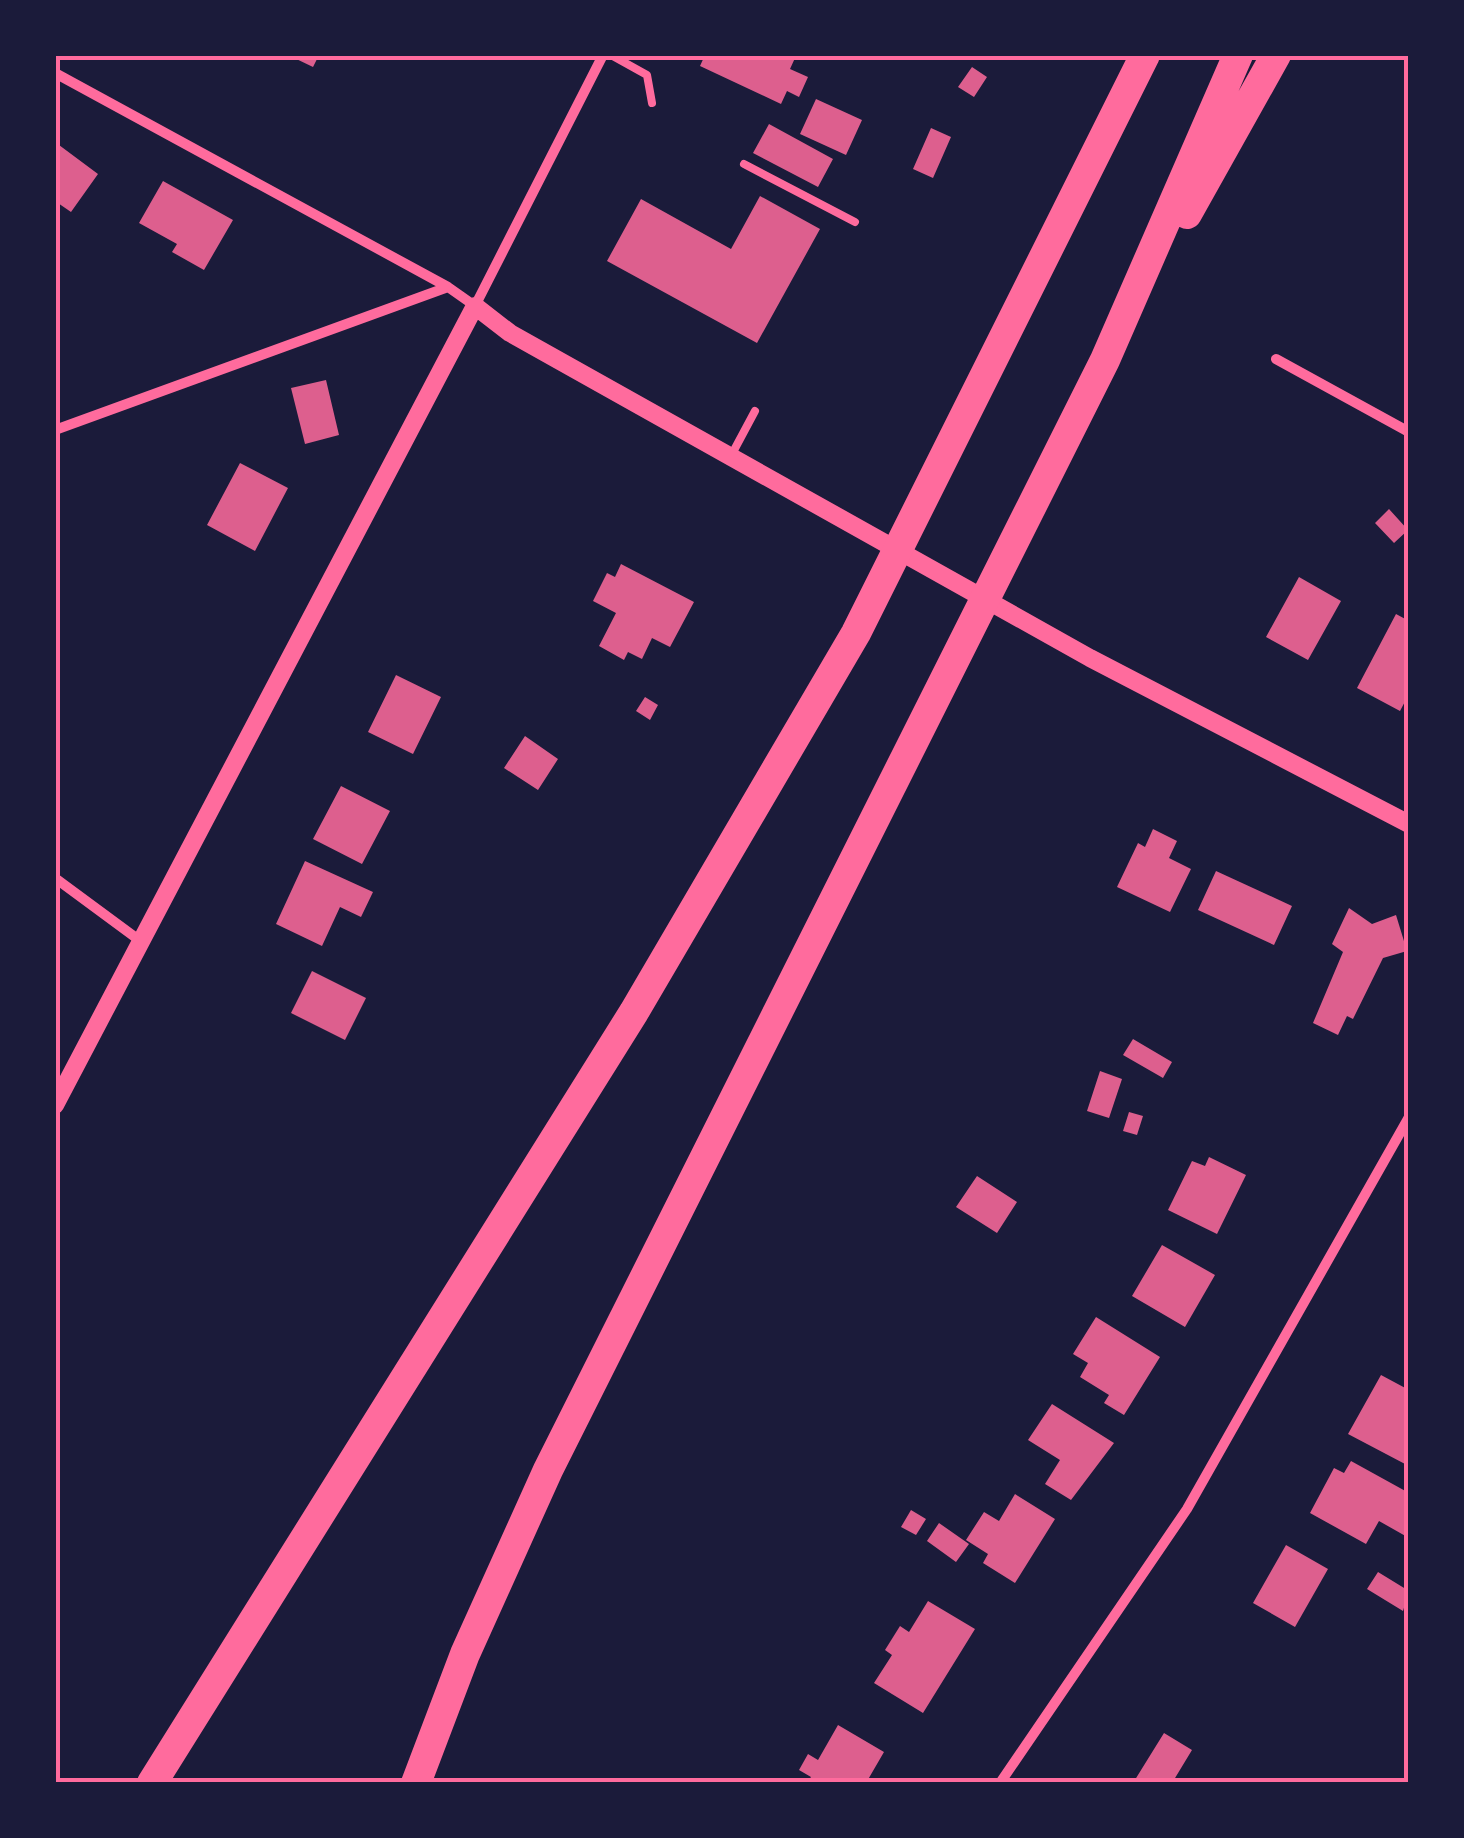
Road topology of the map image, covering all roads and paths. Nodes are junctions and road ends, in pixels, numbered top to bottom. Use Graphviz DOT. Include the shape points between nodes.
graph roads {
  1 [pos="602,55"];
  2 [pos="611,55"];
  3 [pos="1145,55"];
  4 [pos="1238,55"];
  5 [pos="1276,55"];
  6 [pos="55,73"];
  7 [pos="652,102"];
  8 [pos="744,164"];
  9 [pos="855,222"];
  10 [pos="448,287"];
  11 [pos="474,306"];
  12 [pos="1105,360"];
  13 [pos="1276,360"];
  14 [pos="754,411"];
  15 [pos="55,430"];
  16 [pos="1409,432"];
  17 [pos="730,458"];
  18 [pos="1409,824"];
  19 [pos="55,878"];
  20 [pos="140,940"];
  21 [pos="55,1104"];
  22 [pos="1409,1117"];
  23 [pos="152,1783"];
  24 [pos="416,1783"];
  25 [pos="1000,1783"];
  1 -- 11 [label="street"];
  2 -- 7 [label="lane" via="647,75"];
  3 -- 23 [label="highway" via="856,633 634,1012"];
  4 -- 12 [label="highway"];
  5 -- 12 [label="highway"];
  6 -- 10 [label="street"];
  8 -- 9 [label="lane"];
  10 -- 11 [label="street"];
  10 -- 15 [label="street"];
  11 -- 17 [label="street"];
  11 -- 20 [label="street"];
  12 -- 24 [label="highway" via="636,1288 505,1561"];
  13 -- 16 [label="street"];
  14 -- 17 [label="lane"];
  17 -- 18 [label="street" via="1090,658"];
  19 -- 20 [label="street"];
  20 -- 21 [label="street"];
  22 -- 25 [label="street" via="1187,1509"];
}
